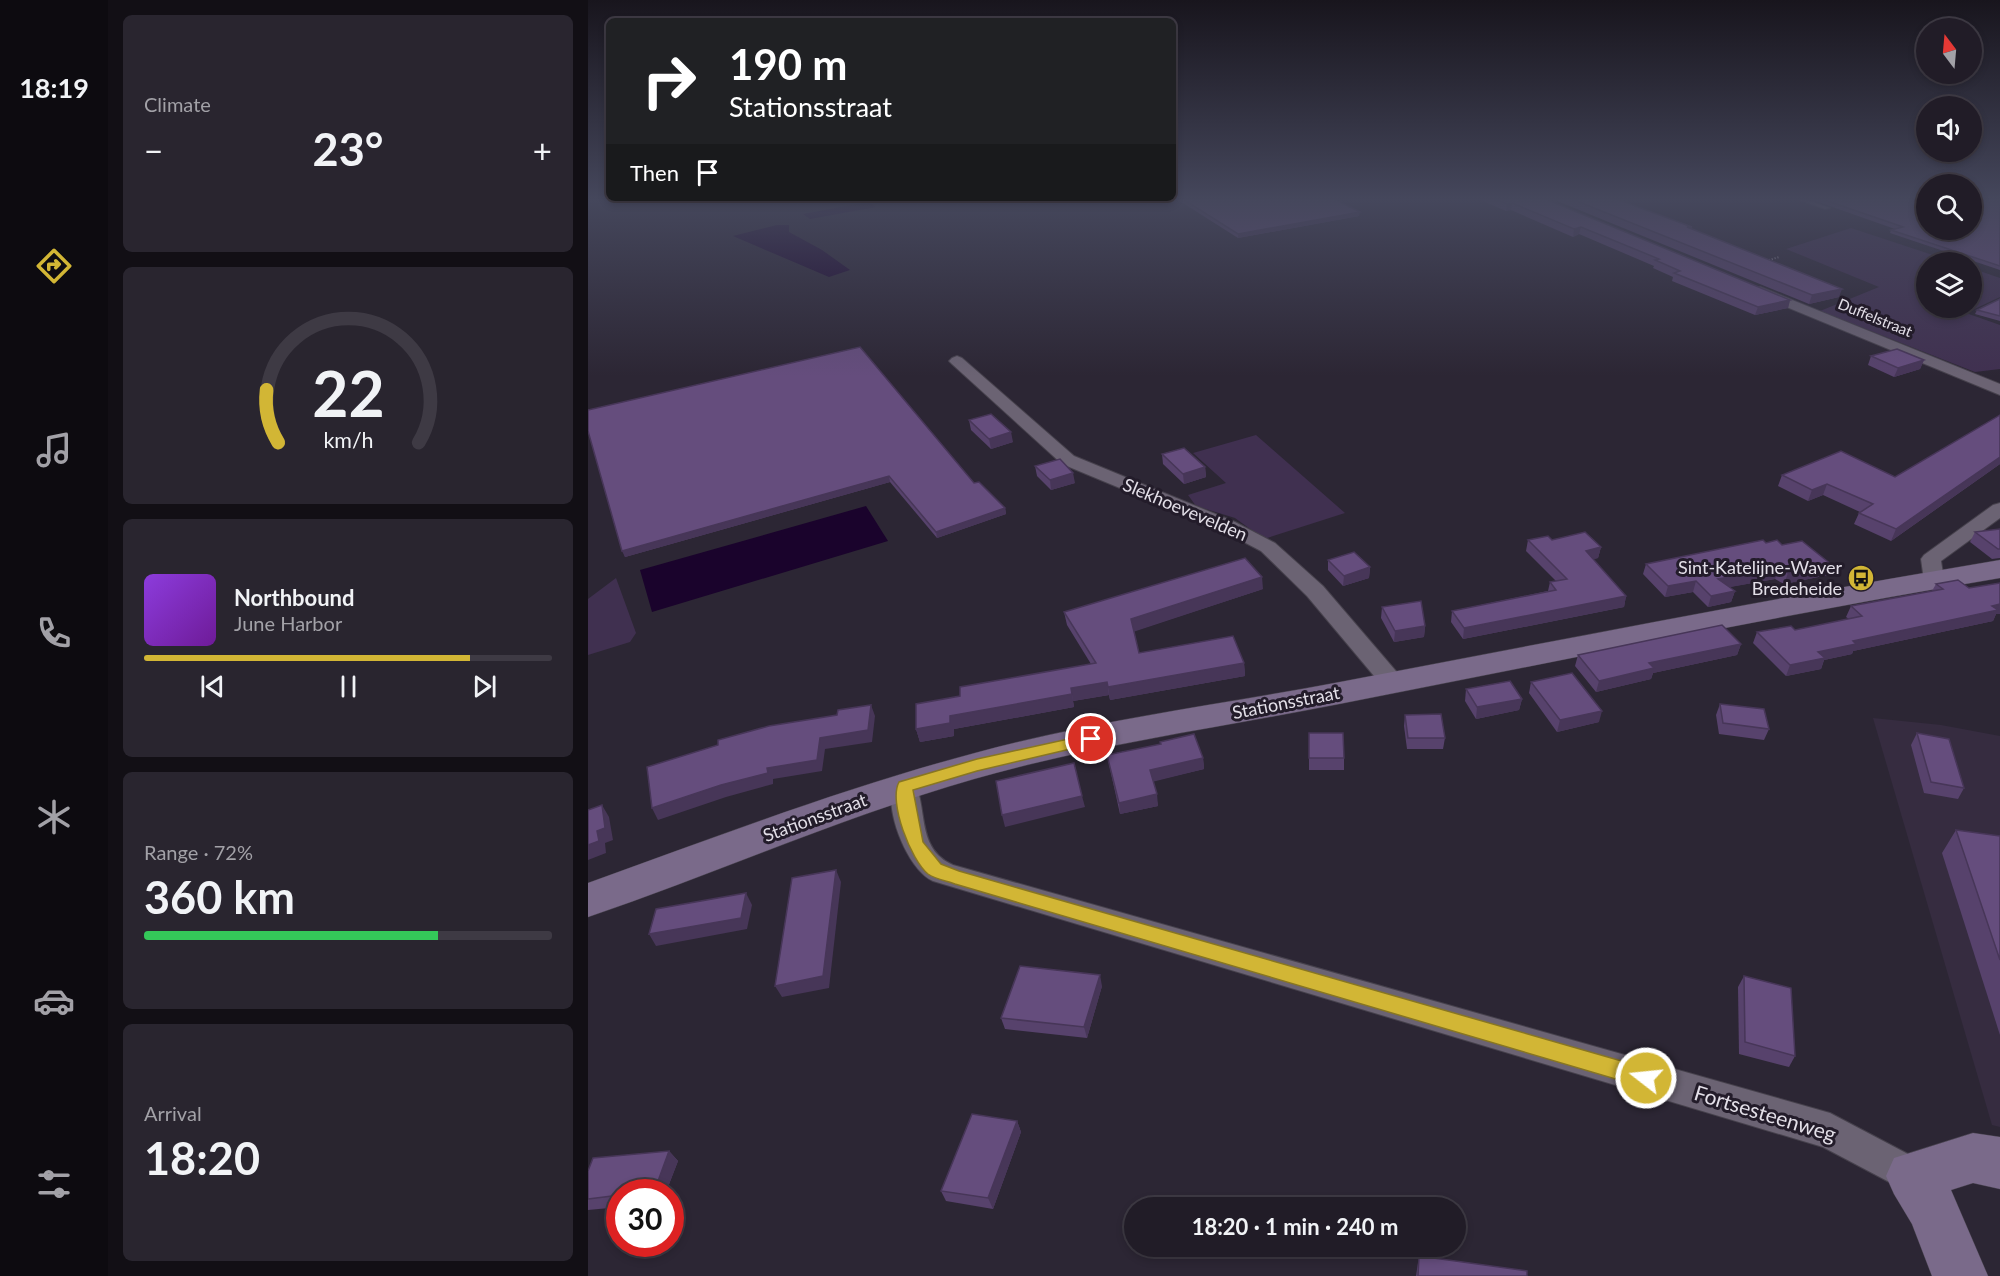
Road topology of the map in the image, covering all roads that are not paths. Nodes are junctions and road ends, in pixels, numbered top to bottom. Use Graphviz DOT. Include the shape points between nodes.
graph roads {
  1 [pos="1752,287"];
  2 [pos="957,361"];
  3 [pos="2000,390"];
  4 [pos="2000,510"];
  5 [pos="2000,569"];
  6 [pos="1934,580"];
  7 [pos="1393,683"];
  8 [pos="904,786"];
  9 [pos="588,900"];
  10 [pos="2000,1163"];
  11 [pos="1912,1176"];
  12 [pos="1960,1276"];
  1 -- 3 [label="street, Duffelstraat"];
  2 -- 7 [label="street, Slekhoevevelden" via="1068,460 1228,526 1268,548 1315,591"];
  4 -- 6 [label="street" via="1931,559"];
  5 -- 6 [label="street, Stationsstraat"];
  6 -- 7 [label="street, Stationsstraat"];
  7 -- 8 [label="street, Stationsstraat" via="1068,743"];
  8 -- 9 [label="street, Stationsstraat"];
  8 -- 11 [label="street, Fortsesteenweg" via="915,844 935,869 955,877 1830,1131"];
  10 -- 11 [label="street" via="1972,1158"];
  11 -- 12 [label="street, Fortsesteenweg" via="1932,1207"];
}
